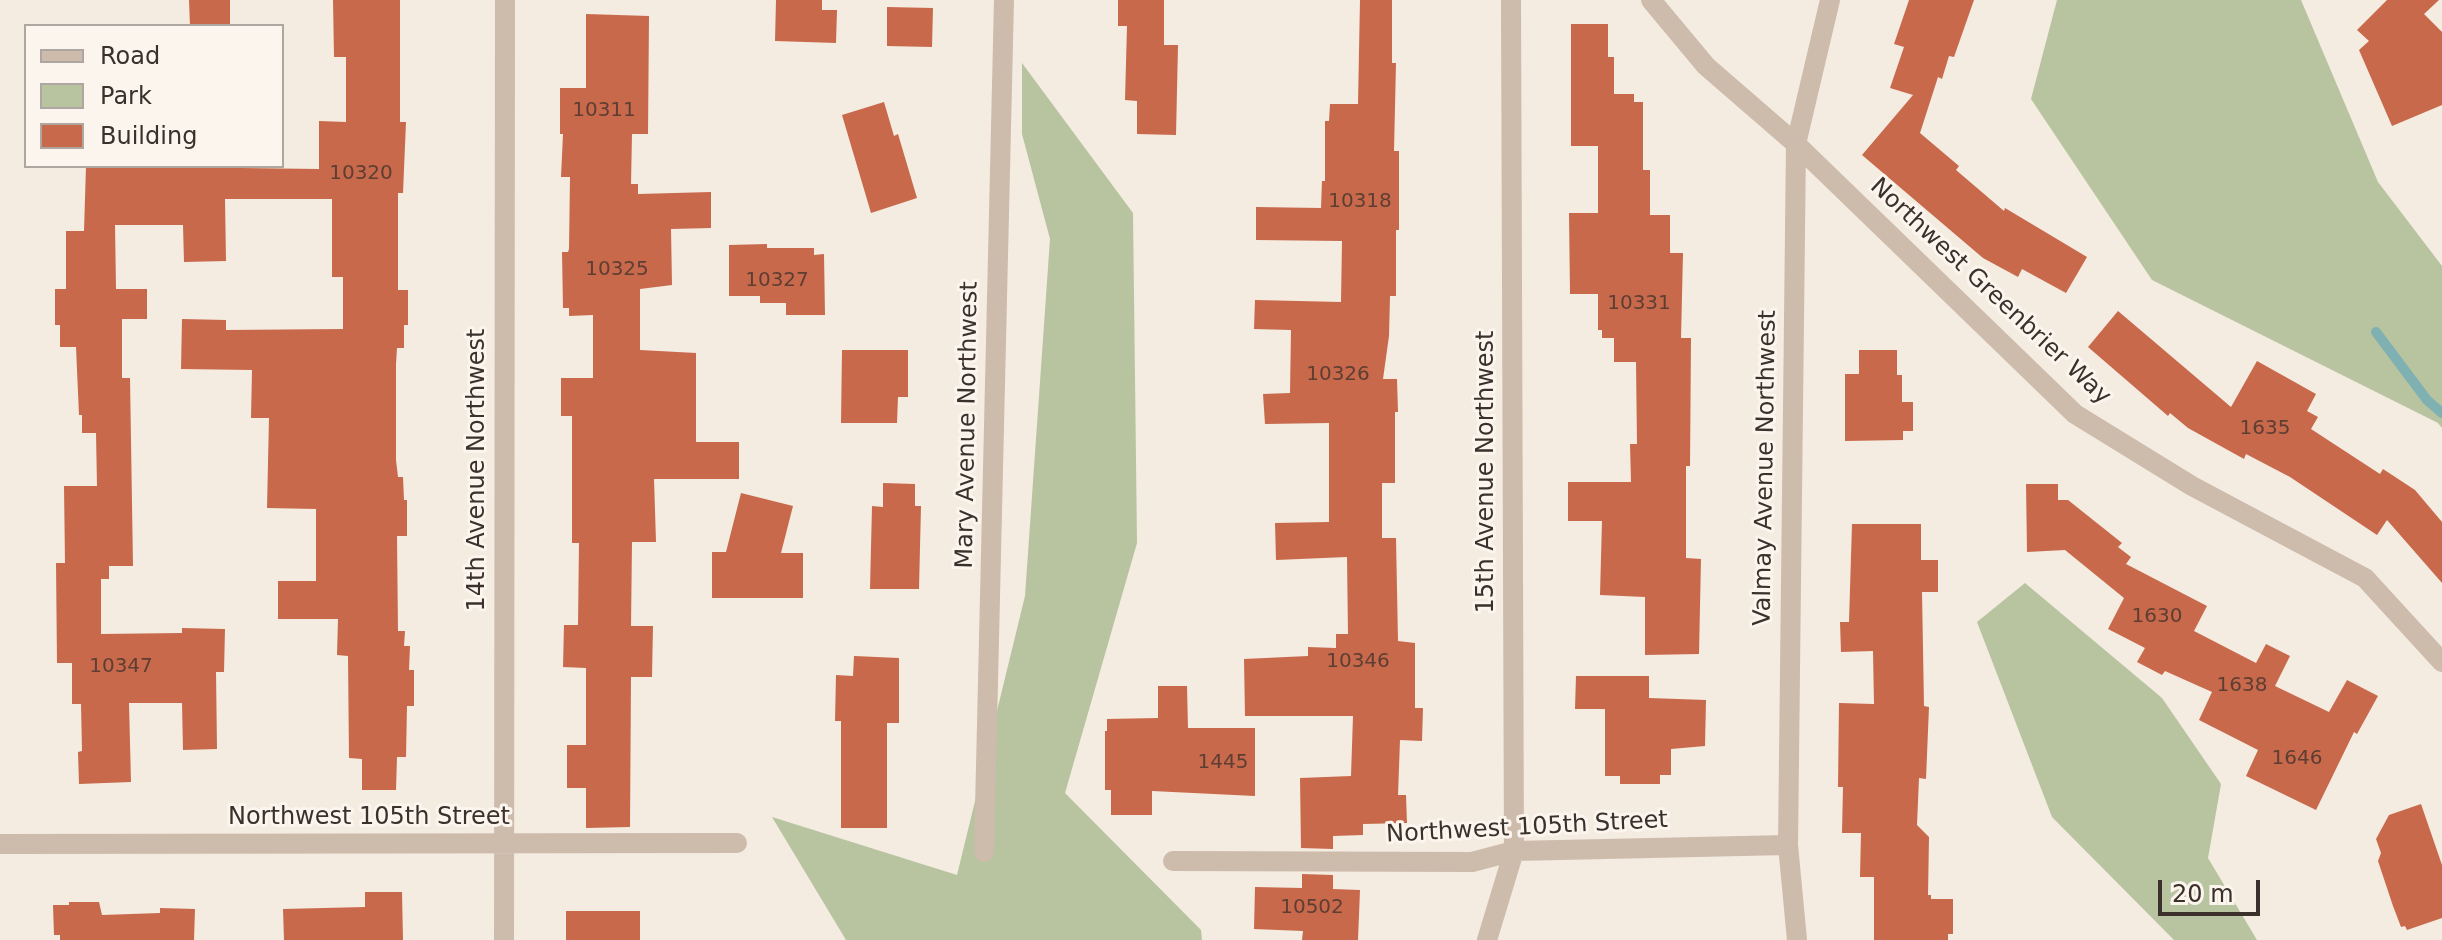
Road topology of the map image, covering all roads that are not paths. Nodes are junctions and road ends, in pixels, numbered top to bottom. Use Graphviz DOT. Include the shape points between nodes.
graph roads {
  1 [pos="505,0"];
  2 [pos="1004,0"];
  3 [pos="1511,0"];
  4 [pos="1651,0"];
  5 [pos="1830,0"];
  6 [pos="1796,144"];
  7 [pos="2442,662"];
  8 [pos="737,843"];
  9 [pos="0,844"];
  10 [pos="505,844"];
  11 [pos="1788,845"];
  12 [pos="1514,851"];
  13 [pos="984,852"];
  14 [pos="1173,861"];
  15 [pos="504,940"];
  16 [pos="1487,940"];
  17 [pos="1797,940"];
  1 -- 10 [label="street, 14th Avenue Northwest"];
  2 -- 13 [label="street, Mary Avenue Northwest"];
  3 -- 12 [label="street, 15th Avenue Northwest"];
  4 -- 6 [label="street, Northwest Greenbrier Way" via="1706,66"];
  5 -- 6 [label="street, Valmay Avenue Northwest"];
  6 -- 7 [label="street, Northwest Greenbrier Way" via="2075,414 2192,486 2365,578"];
  6 -- 11 [label="street, Valmay Avenue Northwest"];
  8 -- 10 [label="street, Northwest 105th Street"];
  9 -- 10 [label="street, Northwest 105th Street"];
  10 -- 15 [label="street, 14th Avenue Northwest"];
  11 -- 12 [label="street, Northwest 105th Street"];
  11 -- 17 [label="street, Valmay Avenue Northwest"];
  12 -- 14 [label="street, Northwest 105th Street" via="1472,862"];
  12 -- 16 [label="street, 15th Avenue Northwest"];
}
